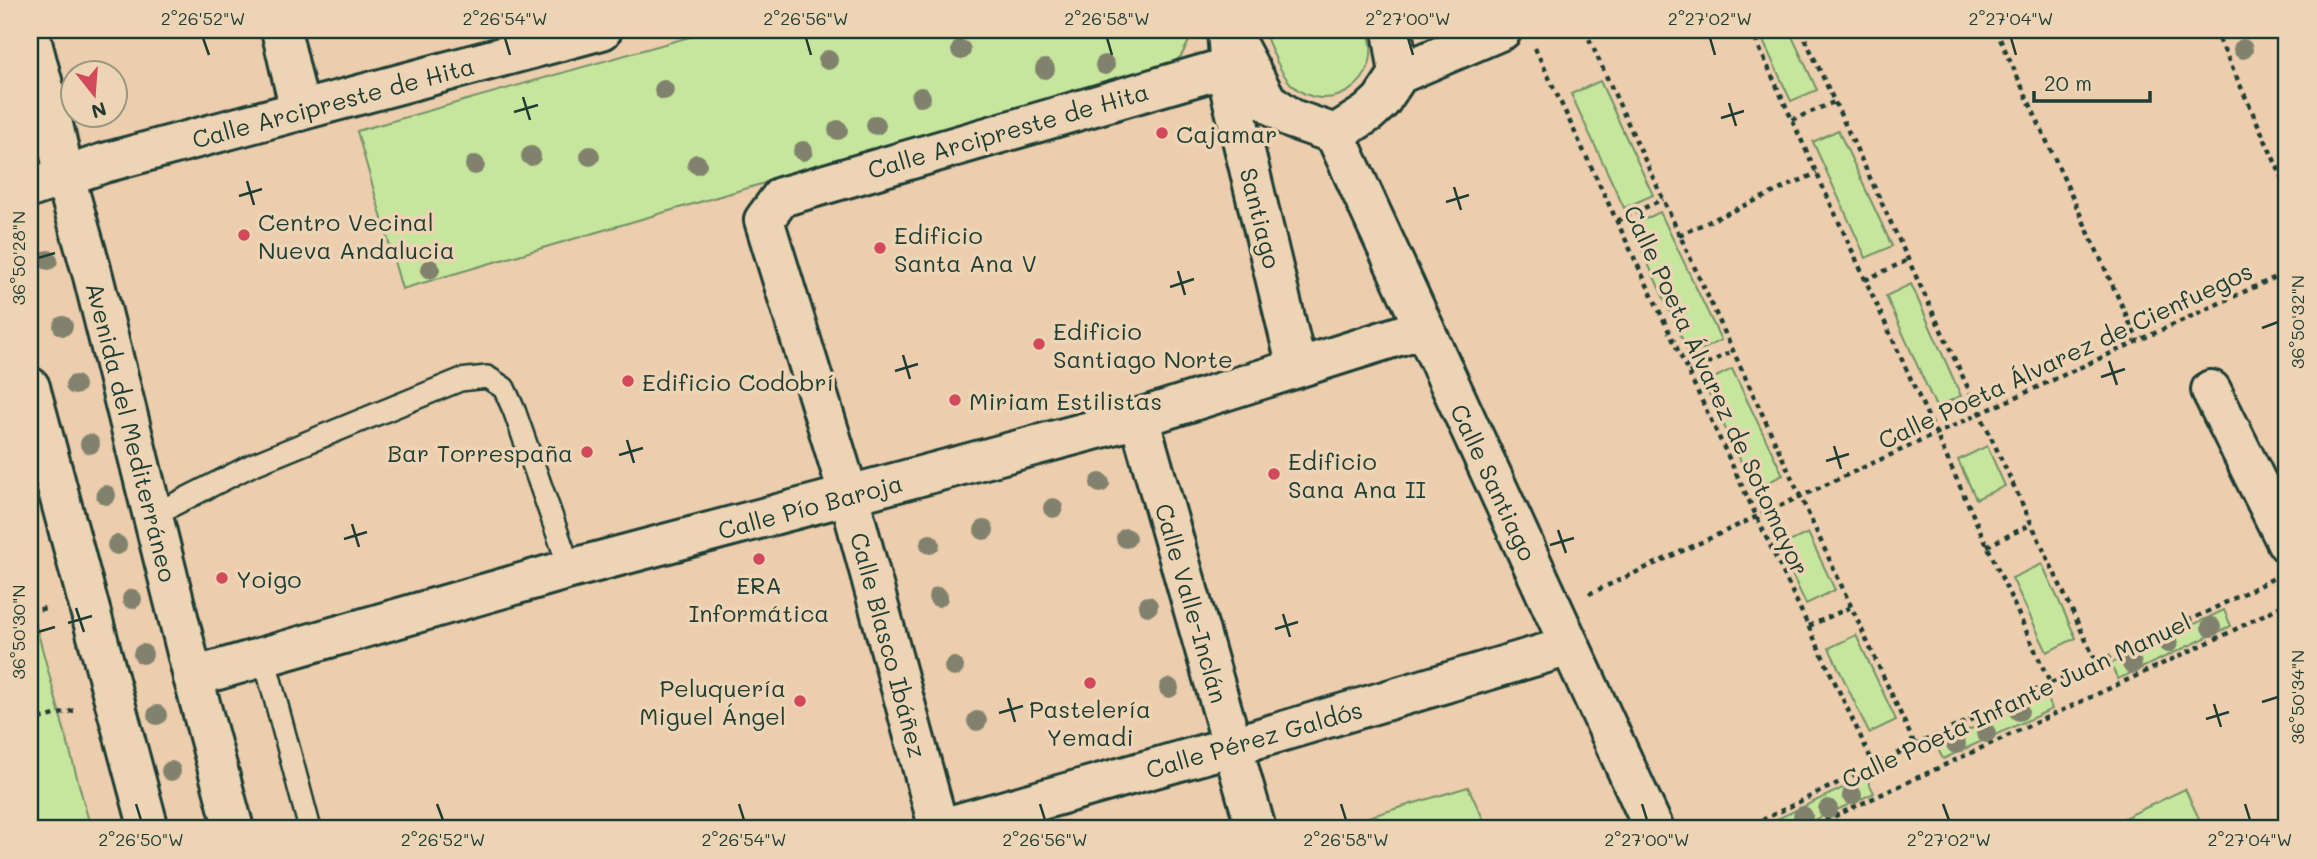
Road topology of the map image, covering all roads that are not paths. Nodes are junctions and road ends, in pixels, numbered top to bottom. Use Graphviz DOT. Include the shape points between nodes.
graph roads {
  1 [pos="281,30"];
  2 [pos="602,30"];
  3 [pos="1228,30"];
  4 [pos="1392,30"];
  5 [pos="30,35"];
  6 [pos="1517,36"];
  7 [pos="1225,68"];
  8 [pos="1399,74"];
  9 [pos="300,111"];
  10 [pos="1335,134"];
  11 [pos="47,183"];
  12 [pos="764,220"];
  13 [pos="1424,328"];
  14 [pos="1297,368"];
  15 [pos="30,387"];
  16 [pos="2211,390"];
  17 [pos="1139,418"];
  18 [pos="849,496"];
  19 [pos="153,515"];
  20 [pos="2282,560"];
  21 [pos="570,569"];
  22 [pos="1570,646"];
  23 [pos="264,657"];
  24 [pos="193,677"];
  25 [pos="1233,746"];
  26 [pos="149,829"];
  27 [pos="234,829"];
  28 [pos="310,829"];
  29 [pos="938,829"];
  30 [pos="1256,829"];
  31 [pos="1654,829"];
  1 -- 9 [label="street"];
  2 -- 9 [label="street, Calle Arcipreste de Hita"];
  3 -- 7 [label="street"];
  3 -- 10 [label="street" via="1267,101 1292,119"];
  4 -- 8 [label="street"];
  5 -- 11 [label="street, Avenida del Mediterráneo" via="50,107"];
  6 -- 8 [label="street"];
  7 -- 12 [label="street, Calle Arcipreste de Hita" via="780,197"];
  7 -- 14 [label="street, Santiago"];
  8 -- 10 [label="street" via="1368,114"];
  9 -- 11 [label="street, Calle Arcipreste de Hita" via="104,163"];
  10 -- 13 [label="street, Calle Santiago"];
  11 -- 19 [label="street, Avenida del Mediterráneo" via="93,276"];
  12 -- 18 [label="street, Calle Blasco Ibáñez"];
  13 -- 14 [label="street, Calle Pío Baroja"];
  13 -- 22 [label="street, Calle Santiago"];
  14 -- 17 [label="street, Calle Pío Baroja"];
  15 -- 26 [label="street"];
  16 -- 20 [label="street"];
  17 -- 18 [label="street, Calle Pío Baroja"];
  17 -- 25 [label="street, Calle Valle-Inclán"];
  18 -- 21 [label="street, Calle Pío Baroja"];
  18 -- 29 [label="street, Calle Blasco Ibáñez"];
  19 -- 21 [label="lane" via="252,465 460,380 486,377 504,388 514,410"];
  19 -- 24 [label="street, Avenida del Mediterráneo"];
  21 -- 23 [label="street, Calle Pío Baroja"];
  22 -- 25 [label="street, Calle Pérez Galdós"];
  22 -- 31 [label="street, Calle Santiago"];
  23 -- 24 [label="street, Calle Pío Baroja"];
  23 -- 28 [label="lane"];
  24 -- 27 [label="street, Avenida del Mediterráneo"];
  25 -- 29 [label="street, Calle Pérez Galdós"];
  25 -- 30 [label="street, Calle Valle-Inclán"];
}
